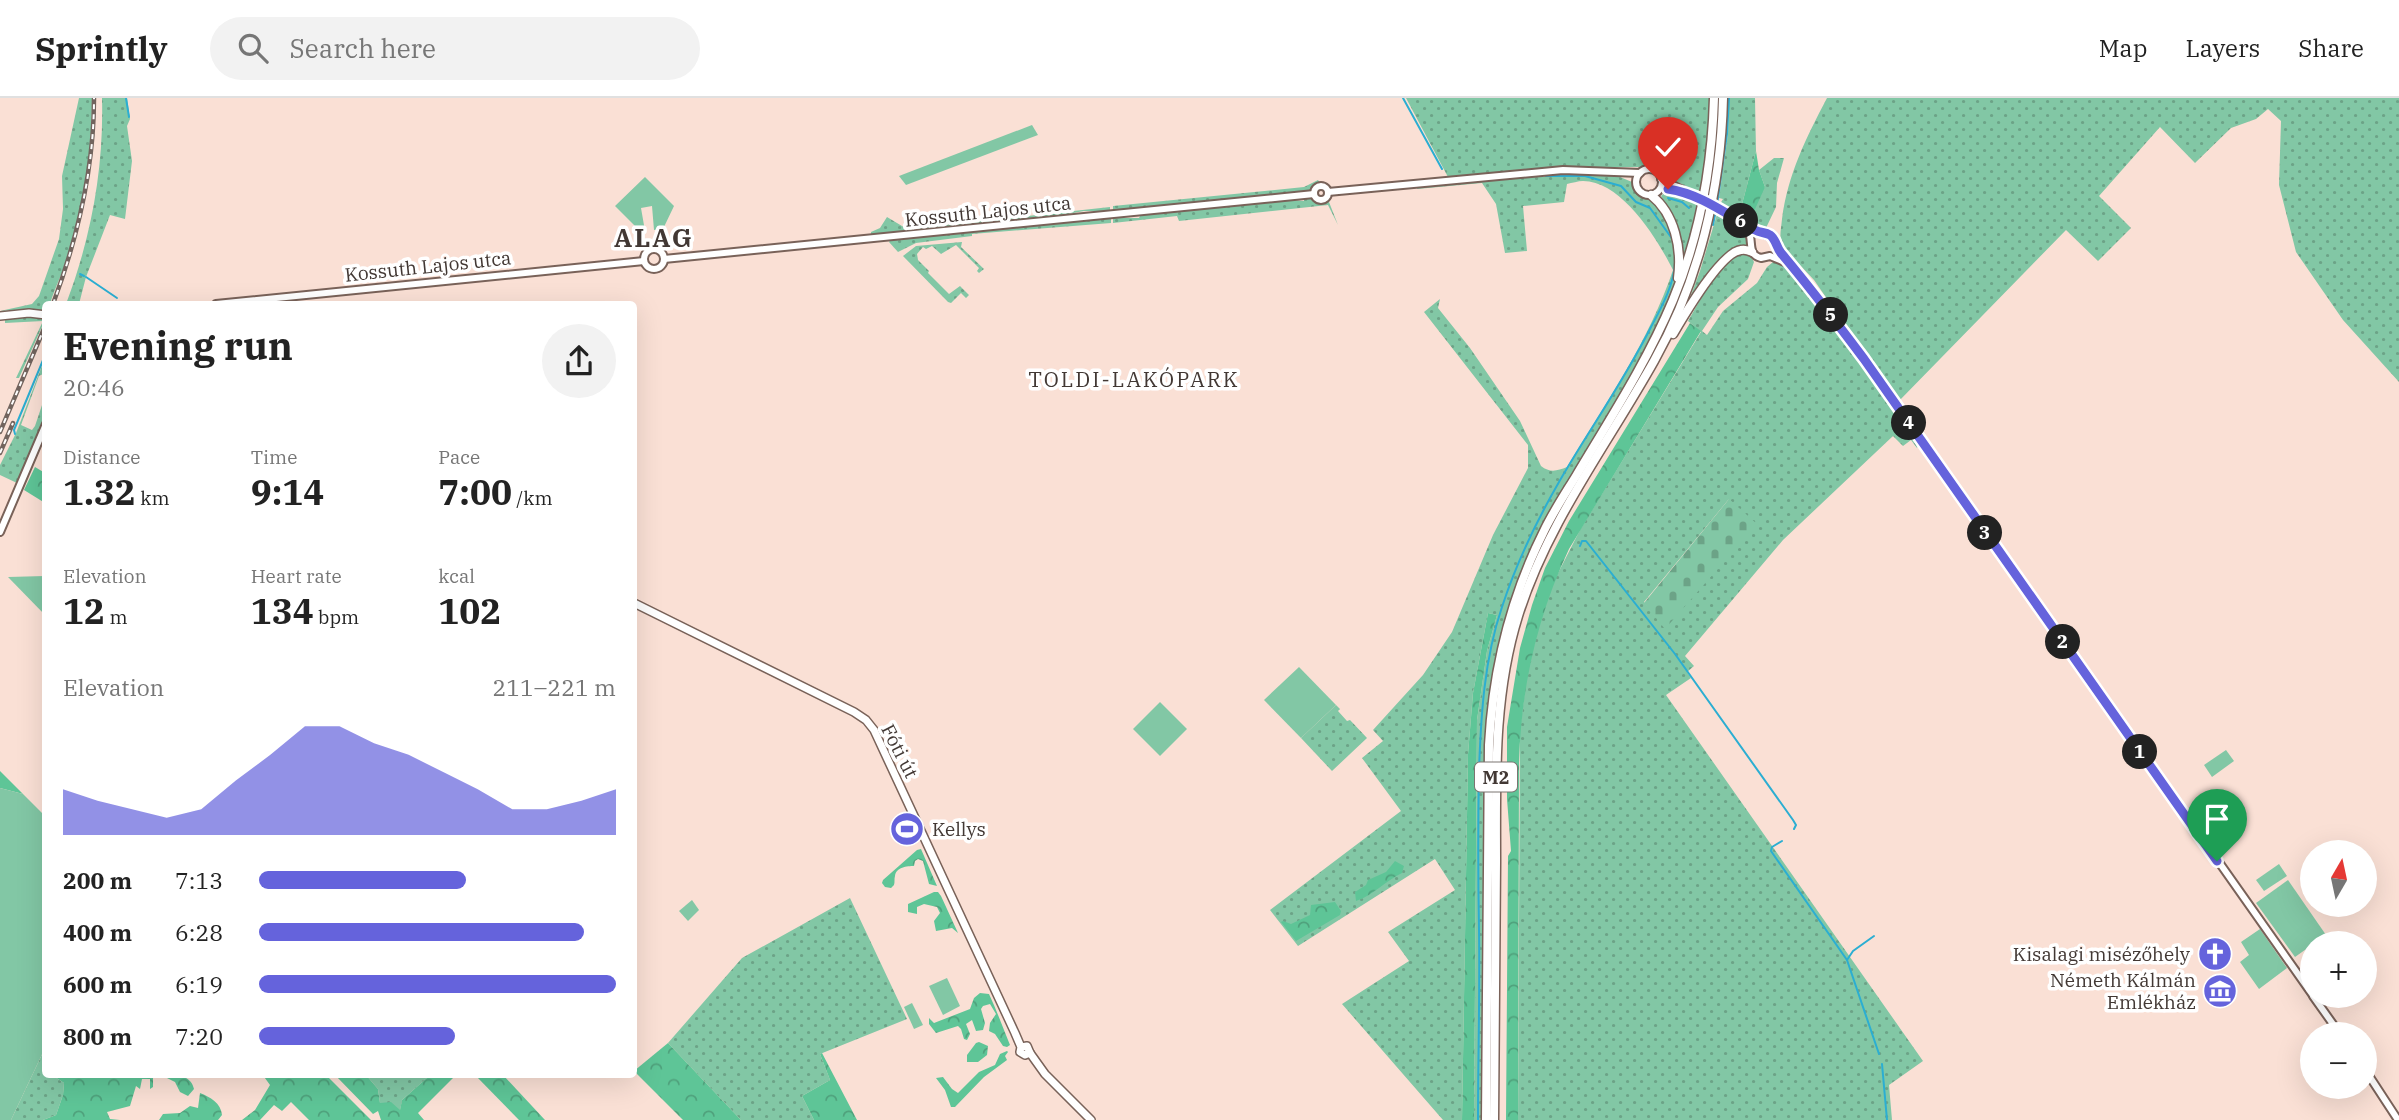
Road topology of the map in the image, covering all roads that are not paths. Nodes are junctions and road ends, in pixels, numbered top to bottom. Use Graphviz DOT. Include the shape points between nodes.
graph roads {
  1 [pos="1714,98"];
  2 [pos="1723,98"];
  3 [pos="1609,173"];
  4 [pos="1640,173"];
  5 [pos="1661,179"];
  6 [pos="1636,183"];
  7 [pos="1655,192"];
  8 [pos="1685,192"];
  9 [pos="1733,217"];
  10 [pos="1761,233"];
  11 [pos="1751,241"];
  12 [pos="1776,246"];
  13 [pos="1752,252"];
  14 [pos="1770,256"];
  15 [pos="664,259"];
  16 [pos="644,261"];
  17 [pos="1798,272"];
  18 [pos="1675,294"];
  19 [pos="246,301"];
  20 [pos="42,315"];
  21 [pos="0,316"];
  22 [pos="1655,360"];
  23 [pos="42,433"];
  24 [pos="0,532"];
  25 [pos="637,604"];
  26 [pos="2300,978"];
  27 [pos="2377,1086"];
  28 [pos="1091,1120"];
  29 [pos="1486,1120"];
  30 [pos="1494,1120"];
  31 [pos="2398,1120"];
  1 -- 18 [label="highway, M2" via="1702,208"];
  2 -- 22 [label="highway, M2" via="1719,159 1705,232 1681,304"];
  3 -- 4 [label="street"];
  3 -- 6 [label="street"];
  3 -- 15 [label="street, Kossuth Lajos utca" via="1552,170 1328,192 1322,201 1314,194"];
  4 -- 5 [label="street" via="1652,170"];
  4 -- 6 [label="street"];
  5 -- 7 [label="street"];
  5 -- 8 [label="street"];
  6 -- 7 [label="street" via="1639,190"];
  7 -- 8 [label="street"];
  7 -- 18 [label="highway" via="1678,241"];
  8 -- 9 [label="street, bridge"];
  9 -- 10 [label="street"];
  9 -- 11 [label="street"];
  10 -- 11 [label="street"];
  10 -- 12 [label="street" via="1769,234"];
  11 -- 13 [label="street"];
  12 -- 14 [label="street"];
  12 -- 17 [label="street"];
  13 -- 14 [label="street" via="1762,258"];
  13 -- 22 [label="highway" via="1741,249 1719,265"];
  14 -- 17 [label="street"];
  15 -- 16 [label="street" via="656,269"];
  15 -- 16 [label="street" via="661,251 653,248"];
  16 -- 19 [label="street, Kossuth Lajos utca"];
  17 -- 26 [label="street"];
  18 -- 29 [label="highway, M2" via="1636,376 1544,530 1514,602 1499,658 1489,745"];
  20 -- 21 [label="main road"];
  22 -- 30 [label="highway, M2" via="1553,533 1530,580 1507,658 1496,746"];
  23 -- 24 [label="street"];
  25 -- 28 [label="main road, Fóti út" via="866,720 898,779 1015,1033 1038,1066"];
  27 -- 31 [label="street"];
}
